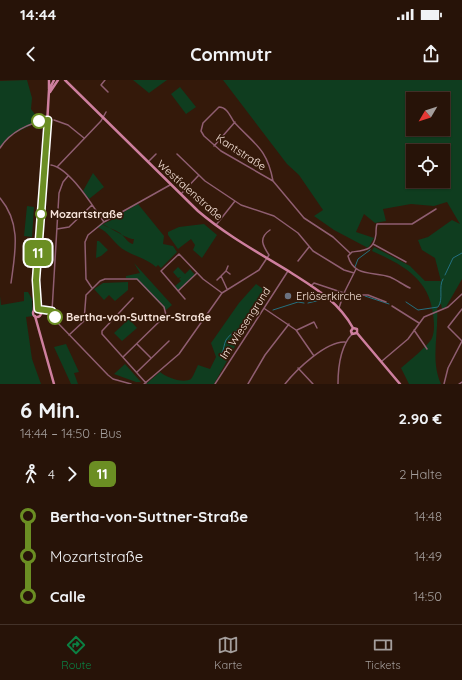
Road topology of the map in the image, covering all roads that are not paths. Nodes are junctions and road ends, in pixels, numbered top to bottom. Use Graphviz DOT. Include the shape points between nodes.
graph roads {
  1 [pos="49,80"];
  2 [pos="54,80"];
  3 [pos="58,80"];
  4 [pos="65,80"];
  5 [pos="105,80"];
  6 [pos="49,90"];
  7 [pos="108,92"];
  8 [pos="49,97"];
  9 [pos="106,112"];
  10 [pos="103,118"];
  11 [pos="48,120"];
  12 [pos="54,120"];
  13 [pos="234,122"];
  14 [pos="84,138"];
  15 [pos="214,146"];
  16 [pos="0,148"];
  17 [pos="156,154"];
  18 [pos="177,154"];
  19 [pos="148,162"];
  20 [pos="51,165"];
  21 [pos="58,166"];
  22 [pos="199,175"];
  23 [pos="68,176"];
  24 [pos="273,181"];
  25 [pos="170,185"];
  26 [pos="180,195"];
  27 [pos="0,198"];
  28 [pos="234,201"];
  29 [pos="92,205"];
  30 [pos="436,209"];
  31 [pos="104,222"];
  32 [pos="216,225"];
  33 [pos="57,229"];
  34 [pos="270,230"];
  35 [pos="373,244"];
  36 [pos="309,248"];
  37 [pos="350,253"];
  38 [pos="268,258"];
  39 [pos="298,261"];
  40 [pos="406,262"];
  41 [pos="228,266"];
  42 [pos="356,269"];
  43 [pos="226,270"];
  44 [pos="288,271"];
  45 [pos="197,273"];
  46 [pos="354,273"];
  47 [pos="230,274"];
  48 [pos="221,276"];
  49 [pos="216,280"];
  50 [pos="11,283"];
  51 [pos="311,286"];
  52 [pos="92,288"];
  53 [pos="410,288"];
  54 [pos="227,289"];
  55 [pos="178,291"];
  56 [pos="222,293"];
  57 [pos="344,293"];
  58 [pos="462,294"];
  59 [pos="133,298"];
  60 [pos="185,299"];
  61 [pos="36,300"];
  62 [pos="386,302"];
  63 [pos="392,306"];
  64 [pos="339,308"];
  65 [pos="265,309"];
  66 [pos="462,309"];
  67 [pos="34,310"];
  68 [pos="39,310"];
  69 [pos="48,311"];
  70 [pos="52,311"];
  71 [pos="40,315"];
  72 [pos="35,316"];
  73 [pos="419,323"];
  74 [pos="289,324"];
  75 [pos="317,328"];
  76 [pos="353,328"];
  77 [pos="39,330"];
  78 [pos="296,330"];
  79 [pos="414,330"];
  80 [pos="357,333"];
  81 [pos="352,334"];
  82 [pos="69,335"];
  83 [pos="169,341"];
  84 [pos="462,341"];
  85 [pos="345,342"];
  86 [pos="137,344"];
  87 [pos="427,349"];
  88 [pos="314,356"];
  89 [pos="123,357"];
  90 [pos="151,358"];
  91 [pos="382,361"];
  92 [pos="298,368"];
  93 [pos="137,372"];
  94 [pos="462,382"];
  95 [pos="145,383"];
  96 [pos="54,384"];
  97 [pos="130,384"];
  98 [pos="215,384"];
  99 [pos="248,384"];
  100 [pos="285,384"];
  101 [pos="313,384"];
  102 [pos="338,384"];
  103 [pos="400,384"];
  104 [pos="444,384"];
  105 [pos="459,384"];
  1 -- 6 [label="main road"];
  2 -- 6 [label="main road"];
  3 -- 8 [label="main road"];
  4 -- 10 [label="main road, Westfalenstraße"];
  5 -- 7 [label="street" via="101,85"];
  6 -- 8 [label="main road"];
  8 -- 11 [label="main road"];
  9 -- 10 [label="street"];
  10 -- 14 [label="street"];
  10 -- 19 [label="main road, Westfalenstraße"];
  11 -- 16 [label="street" via="32,123 6,140"];
  11 -- 61 [label="main road"];
  12 -- 14 [label="street" via="68,125"];
  13 -- 15 [label="street"];
  13 -- 15 [label="street, Kantstraße" via="223,107 217,108 201,126 204,136"];
  13 -- 24 [label="street" via="260,148"];
  14 -- 21 [label="street"];
  15 -- 24 [label="street, Kantstraße"];
  17 -- 19 [label="street"];
  18 -- 22 [label="street"];
  19 -- 25 [label="main road, Westfalenstraße"];
  20 -- 21 [label="street"];
  21 -- 23 [label="street"];
  22 -- 26 [label="street"];
  22 -- 28 [label="street"];
  23 -- 29 [label="street"];
  23 -- 33 [label="street" via="59,193"];
  24 -- 37 [label="street, Kantstraße" via="304,218 333,237"];
  25 -- 26 [label="main road, Westfalenstraße"];
  25 -- 31 [label="street"];
  26 -- 32 [label="main road, Westfalenstraße"];
  27 -- 50 [label="street" via="10,214 15,229 16,248"];
  28 -- 32 [label="street"];
  28 -- 36 [label="street" via="274,216 298,232"];
  29 -- 31 [label="street"];
  29 -- 33 [label="street" via="69,227"];
  30 -- 35 [label="street" via="412,224 377,224"];
  31 -- 52 [label="street" via="86,238 86,279"];
  32 -- 38 [label="main road, Westfalenstraße"];
  33 -- 70 [label="street"];
  34 -- 38 [label="street" via="262,240"];
  35 -- 37 [label="street" via="367,250"];
  35 -- 40 [label="street"];
  36 -- 39 [label="street"];
  36 -- 46 [label="street" via="344,270"];
  37 -- 42 [label="street" via="349,258"];
  38 -- 44 [label="main road, Westfalenstraße"];
  38 -- 54 [label="street" via="254,274"];
  41 -- 43 [label="street"];
  42 -- 46 [label="street"];
  42 -- 53 [label="street" via="367,274 388,276"];
  43 -- 47 [label="street"];
  43 -- 48 [label="street"];
  44 -- 51 [label="main road, Westfalenstraße"];
  44 -- 65 [label="street, Im Wiesengrund"];
  45 -- 55 [label="street"];
  45 -- 55 [label="street" via="179,254 161,269"];
  45 -- 56 [label="street"];
  46 -- 57 [label="street"];
  48 -- 49 [label="street"];
  48 -- 54 [label="street"];
  51 -- 57 [label="street" via="314,283"];
  51 -- 64 [label="main road, Westfalenstraße"];
  52 -- 82 [label="street" via="85,300 85,319"];
  52 -- 86 [label="street" via="106,278 137,279 164,307 164,318"];
  54 -- 56 [label="street"];
  55 -- 60 [label="street"];
  56 -- 95 [label="street" via="195,334 178,354"];
  57 -- 62 [label="street" via="368,295"];
  57 -- 64 [label="street"];
  58 -- 73 [label="street" via="453,304 427,315"];
  59 -- 89 [label="street" via="102,331"];
  61 -- 67 [label="main road"];
  61 -- 68 [label="main road"];
  63 -- 73 [label="street"];
  64 -- 76 [label="main road, Westfalenstraße"];
  65 -- 74 [label="street"];
  65 -- 98 [label="street, Im Wiesengrund"];
  66 -- 84 [label="street" via="448,327"];
  67 -- 68 [label="main road"];
  67 -- 72 [label="main road"];
  68 -- 69 [label="street"];
  68 -- 71 [label="main road"];
  69 -- 70 [label="street"];
  69 -- 71 [label="street"];
  70 -- 82 [label="street" via="56,321"];
  71 -- 72 [label="main road"];
  71 -- 77 [label="main road"];
  72 -- 77 [label="main road"];
  73 -- 79 [label="street"];
  74 -- 78 [label="street"];
  74 -- 99 [label="street" via="265,355"];
  75 -- 78 [label="street" via="314,322"];
  76 -- 80 [label="main road, Westfalenstraße" via="357,329"];
  76 -- 81 [label="main road"];
  77 -- 96 [label="main road"];
  78 -- 88 [label="street"];
  79 -- 87 [label="street"];
  79 -- 91 [label="street" via="401,346"];
  80 -- 81 [label="main road"];
  80 -- 91 [label="main road"];
  81 -- 85 [label="street"];
  82 -- 97 [label="street" via="108,375"];
  83 -- 90 [label="street"];
  84 -- 104 [label="street" via="448,368"];
  85 -- 88 [label="street" via="340,341"];
  85 -- 102 [label="street" via="339,364"];
  86 -- 89 [label="street"];
  86 -- 90 [label="street"];
  88 -- 92 [label="street"];
  89 -- 93 [label="street"];
  90 -- 93 [label="street"];
  91 -- 103 [label="main road"];
  92 -- 100 [label="street"];
  92 -- 101 [label="street"];
  93 -- 95 [label="street"];
  94 -- 105 [label="street"];
}
